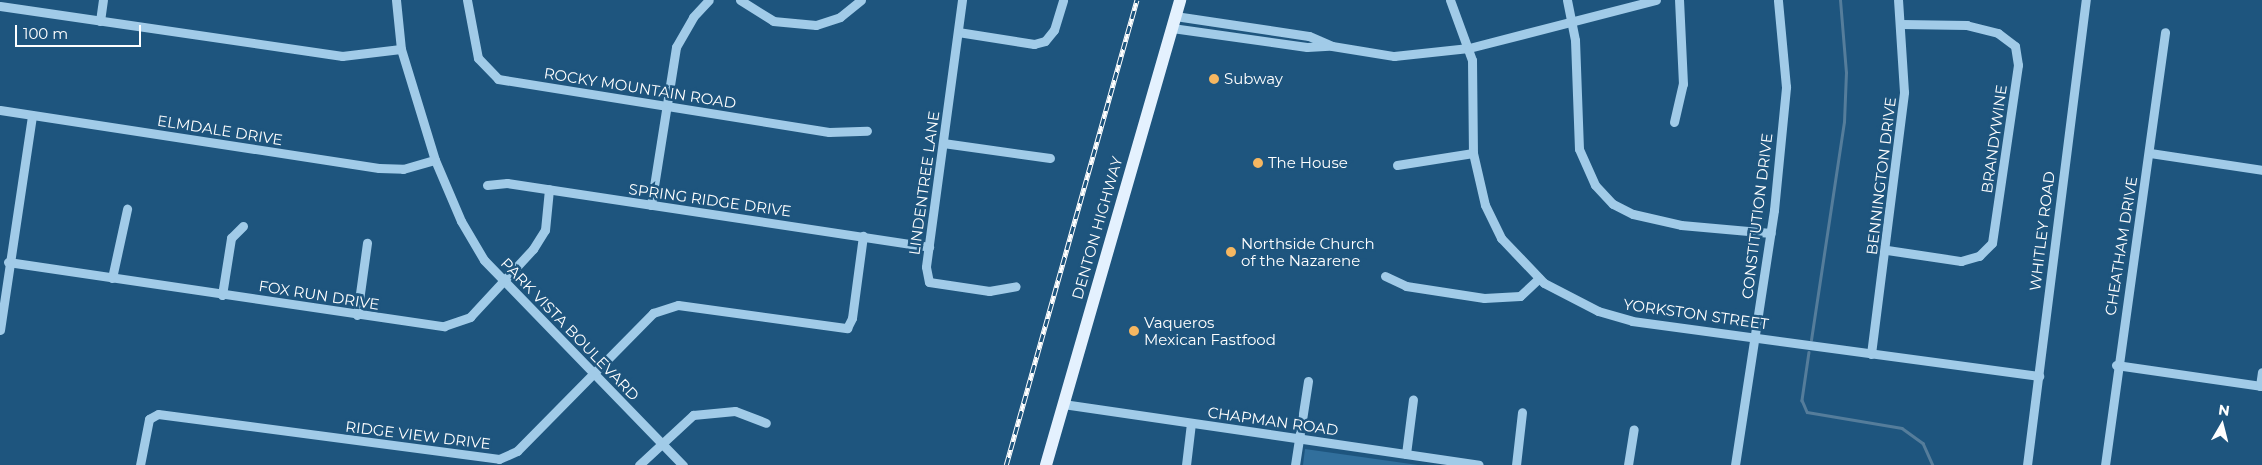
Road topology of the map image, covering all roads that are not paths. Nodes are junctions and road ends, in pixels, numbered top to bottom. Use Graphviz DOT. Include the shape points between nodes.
graph roads {
  1 [pos="103,0"];
  2 [pos="396,0"];
  3 [pos="467,0"];
  4 [pos="709,0"];
  5 [pos="740,0"];
  6 [pos="861,0"];
  7 [pos="962,0"];
  8 [pos="1063,0"];
  9 [pos="1180,0"];
  10 [pos="1450,0"];
  11 [pos="1567,0"];
  12 [pos="1656,0"];
  13 [pos="1679,0"];
  14 [pos="1778,0"];
  15 [pos="1898,0"];
  16 [pos="2086,0"];
  17 [pos="0,6"];
  18 [pos="100,21"];
  19 [pos="1573,21"];
  20 [pos="1173,22"];
  21 [pos="1901,24"];
  22 [pos="1258,28"];
  23 [pos="958,32"];
  24 [pos="2165,32"];
  25 [pos="1256,40"];
  26 [pos="1332,46"];
  27 [pos="1470,48"];
  28 [pos="401,49"];
  29 [pos="665,106"];
  30 [pos="0,110"];
  31 [pos="32,115"];
  32 [pos="1674,122"];
  33 [pos="867,131"];
  34 [pos="943,143"];
  35 [pos="1473,153"];
  36 [pos="2150,153"];
  37 [pos="1050,158"];
  38 [pos="435,160"];
  39 [pos="1397,165"];
  40 [pos="2262,170"];
  41 [pos="487,185"];
  42 [pos="549,190"];
  43 [pos="651,205"];
  44 [pos="127,209"];
  45 [pos="242,226"];
  46 [pos="1771,233"];
  47 [pos="863,236"];
  48 [pos="367,244"];
  49 [pos="929,247"];
  50 [pos="1887,250"];
  51 [pos="8,262"];
  52 [pos="1385,276"];
  53 [pos="112,278"];
  54 [pos="1539,278"];
  55 [pos="503,280"];
  56 [pos="1016,286"];
  57 [pos="222,294"];
  58 [pos="357,315"];
  59 [pos="0,330"];
  60 [pos="1755,337"];
  61 [pos="1871,354"];
  62 [pos="2116,365"];
  63 [pos="2262,372"];
  64 [pos="595,374"];
  65 [pos="2039,376"];
  66 [pos="1308,381"];
  67 [pos="2261,386"];
  68 [pos="1413,399"];
  69 [pos="1063,404"];
  70 [pos="1522,412"];
  71 [pos="766,423"];
  72 [pos="1191,423"];
  73 [pos="1634,429"];
  74 [pos="1299,439"];
  75 [pos="660,442"];
  76 [pos="1406,454"];
  77 [pos="140,465"];
  78 [pos="640,465"];
  79 [pos="683,465"];
  80 [pos="1046,465"];
  81 [pos="1186,465"];
  82 [pos="1296,465"];
  83 [pos="1479,465"];
  84 [pos="1516,465"];
  85 [pos="1628,465"];
  86 [pos="1735,465"];
  87 [pos="2027,465"];
  88 [pos="2105,465"];
  1 -- 18 [label="street"];
  2 -- 28 [label="street, PARK VISTA BOULEVARD"];
  3 -- 29 [label="street, ROCKY MOUNTAIN ROAD" via="478,58 498,79"];
  4 -- 29 [label="street" via="692,17 676,47"];
  5 -- 6 [label="street" via="774,21 816,26 840,17"];
  7 -- 23 [label="street, LINDENTREE LANE"];
  8 -- 23 [label="street" via="1054,30 1045,41 1034,44"];
  9 -- 20 [label="main road, DENTON HIGHWAY"];
  10 -- 27 [label="street, YORKSTON STREET"];
  11 -- 19 [label="street"];
  12 -- 19 [label="street"];
  13 -- 32 [label="street" via="1683,84"];
  14 -- 46 [label="street, CONSTITUTION DRIVE" via="1786,87"];
  15 -- 21 [label="street, BENNINGTON DRIVE"];
  16 -- 65 [label="street, WHITLEY ROAD"];
  17 -- 18 [label="street"];
  18 -- 28 [label="street" via="342,56"];
  19 -- 27 [label="street"];
  19 -- 46 [label="street" via="1579,150 1595,185 1613,204 1633,214 1682,225"];
  20 -- 22 [label="street"];
  20 -- 25 [label="street"];
  20 -- 69 [label="main road, DENTON HIGHWAY"];
  21 -- 50 [label="street, BENNINGTON DRIVE" via="1904,92"];
  21 -- 50 [label="street, BRANDYWINE" via="1966,25 1998,33 2015,46 2018,65 1992,243 1980,256 1961,261"];
  22 -- 25 [label="street"];
  22 -- 26 [label="street" via="1309,36"];
  23 -- 34 [label="street, LINDENTREE LANE"];
  24 -- 36 [label="street, CHEATHAM DRIVE"];
  25 -- 26 [label="street"];
  26 -- 27 [label="street" via="1394,56"];
  27 -- 35 [label="street, YORKSTON STREET"];
  28 -- 38 [label="street, PARK VISTA BOULEVARD"];
  29 -- 33 [label="street, ROCKY MOUNTAIN ROAD" via="829,132"];
  29 -- 43 [label="street"];
  30 -- 31 [label="street, ELMDALE DRIVE"];
  31 -- 38 [label="street, ELMDALE DRIVE" via="380,168 403,169"];
  31 -- 51 [label="street"];
  34 -- 37 [label="street"];
  34 -- 49 [label="street, LINDENTREE LANE"];
  35 -- 39 [label="street"];
  35 -- 54 [label="street, YORKSTON STREET" via="1492,221"];
  36 -- 40 [label="street"];
  36 -- 62 [label="street, CHEATHAM DRIVE"];
  38 -- 55 [label="street, PARK VISTA BOULEVARD" via="461,221"];
  41 -- 42 [label="street, SPRING RIDGE DRIVE"];
  42 -- 43 [label="street, SPRING RIDGE DRIVE"];
  42 -- 55 [label="street, FOX RUN DRIVE" via="541,239"];
  43 -- 47 [label="street, SPRING RIDGE DRIVE"];
  44 -- 53 [label="street"];
  45 -- 57 [label="street" via="231,238"];
  46 -- 60 [label="street, CONSTITUTION DRIVE"];
  47 -- 49 [label="street, SPRING RIDGE DRIVE"];
  47 -- 64 [label="street, RIDGE VIEW DRIVE" via="852,318 847,328 678,305 653,312"];
  48 -- 58 [label="street"];
  49 -- 56 [label="street, LINDENTREE LANE" via="929,282 989,291"];
  50 -- 61 [label="street, BENNINGTON DRIVE"];
  51 -- 53 [label="street, FOX RUN DRIVE"];
  51 -- 59 [label="street"];
  52 -- 54 [label="street" via="1406,286 1484,298 1520,296"];
  53 -- 57 [label="street, FOX RUN DRIVE"];
  54 -- 60 [label="street, YORKSTON STREET" via="1598,311 1632,322"];
  55 -- 58 [label="street, FOX RUN DRIVE" via="470,317 444,326"];
  55 -- 64 [label="street, PARK VISTA BOULEVARD"];
  57 -- 58 [label="street, FOX RUN DRIVE"];
  60 -- 61 [label="street, YORKSTON STREET"];
  60 -- 86 [label="street, CONSTITUTION DRIVE"];
  61 -- 65 [label="street, YORKSTON STREET"];
  62 -- 67 [label="street"];
  62 -- 88 [label="street, CHEATHAM DRIVE"];
  63 -- 67 [label="street"];
  64 -- 75 [label="street, PARK VISTA BOULEVARD"];
  64 -- 77 [label="street, RIDGE VIEW DRIVE" via="517,451 499,459 158,414 149,418"];
  65 -- 87 [label="street, WHITLEY ROAD"];
  66 -- 74 [label="street"];
  68 -- 76 [label="street"];
  69 -- 72 [label="street, CHAPMAN ROAD"];
  69 -- 80 [label="main road, DENTON HIGHWAY"];
  70 -- 84 [label="street"];
  71 -- 75 [label="street" via="735,411 693,415"];
  72 -- 74 [label="street, CHAPMAN ROAD"];
  72 -- 81 [label="street"];
  73 -- 85 [label="street"];
  74 -- 76 [label="street, CHAPMAN ROAD"];
  74 -- 82 [label="street"];
  75 -- 78 [label="street"];
  75 -- 79 [label="street, PARK VISTA BOULEVARD"];
  76 -- 83 [label="street, CHAPMAN ROAD"];
}
